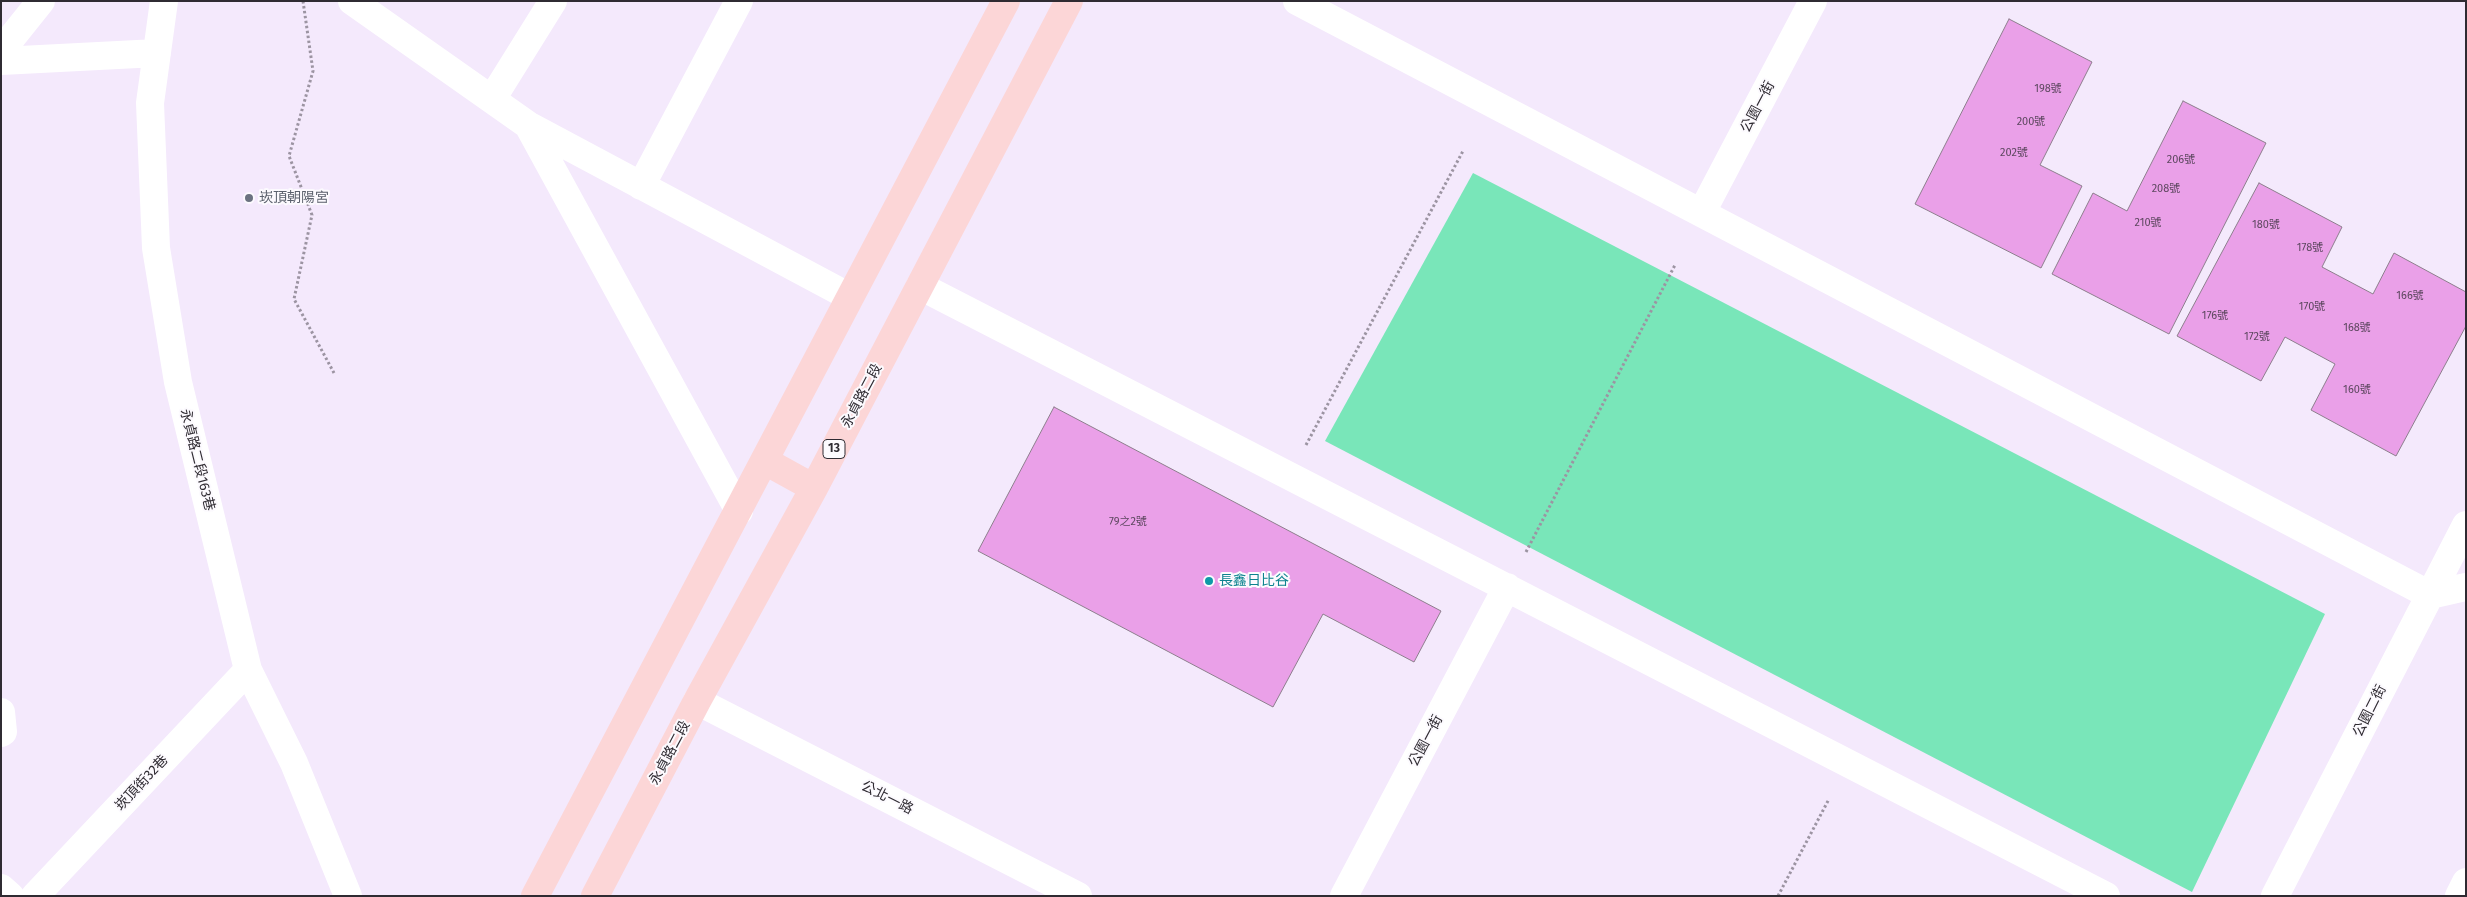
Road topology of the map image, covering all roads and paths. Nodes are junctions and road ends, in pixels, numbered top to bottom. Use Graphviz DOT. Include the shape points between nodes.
graph roads {
  1 [pos="41,1"];
  2 [pos="164,1"];
  3 [pos="303,1"];
  4 [pos="352,1"];
  5 [pos="553,1"];
  6 [pos="739,1"];
  7 [pos="1006,1"];
  8 [pos="1069,1"];
  9 [pos="1297,1"];
  10 [pos="1813,1"];
  11 [pos="1,51"];
  12 [pos="157,53"];
  13 [pos="1,61"];
  14 [pos="492,99"];
  15 [pos="528,125"];
  16 [pos="1462,151"];
  17 [pos="642,186"];
  18 [pos="1702,212"];
  19 [pos="1675,264"];
  20 [pos="920,286"];
  21 [pos="850,297"];
  22 [pos="334,373"];
  23 [pos="1306,445"];
  24 [pos="765,461"];
  25 [pos="814,488"];
  26 [pos="740,511"];
  27 [pos="2466,526"];
  28 [pos="1526,552"];
  29 [pos="1508,587"];
  30 [pos="2466,587"];
  31 [pos="2430,595"];
  32 [pos="248,670"];
  33 [pos="697,701"];
  34 [pos="1,712"];
  35 [pos="1,733"];
  36 [pos="1829,799"];
  37 [pos="2466,882"];
  38 [pos="1,888"];
  39 [pos="10,896"];
  40 [pos="35,896"];
  41 [pos="348,896"];
  42 [pos="535,896"];
  43 [pos="595,896"];
  44 [pos="1078,896"];
  45 [pos="1344,896"];
  46 [pos="1778,896"];
  47 [pos="2106,896"];
  48 [pos="2275,896"];
  49 [pos="2459,896"];
  1 -- 11 [label="street"];
  2 -- 12 [label="street, 永貞路二段163巷"];
  3 -- 22 [label="path" via="313,71 289,156 312,215 294,299"];
  4 -- 14 [label="street"];
  5 -- 14 [label="street"];
  6 -- 17 [label="street"];
  7 -- 21 [label="main road"];
  8 -- 20 [label="main road, 永貞路二段 / 13"];
  9 -- 18 [label="street"];
  10 -- 18 [label="street, 公園一街"];
  12 -- 13 [label="street"];
  12 -- 32 [label="street, 永貞路二段163巷" via="150,103 156,248 178,382"];
  14 -- 15 [label="street"];
  15 -- 17 [label="street"];
  15 -- 26 [label="street"];
  16 -- 23 [label="path"];
  17 -- 21 [label="street"];
  18 -- 31 [label="street"];
  19 -- 28 [label="path"];
  20 -- 25 [label="main road, 永貞路二段 / 13"];
  20 -- 29 [label="street"];
  21 -- 24 [label="main road"];
  24 -- 25 [label="main road"];
  24 -- 26 [label="main road"];
  25 -- 33 [label="main road, 永貞路二段 / 13"];
  26 -- 42 [label="main road"];
  27 -- 31 [label="street, 公園二街"];
  29 -- 45 [label="street, 公園一街"];
  29 -- 47 [label="street"];
  30 -- 31 [label="street"];
  31 -- 48 [label="street, 公園二街"];
  32 -- 40 [label="street, 崁頂街32巷"];
  32 -- 41 [label="street, 永貞路二段163巷" via="294,762"];
  33 -- 43 [label="main road, 永貞路二段 / 13"];
  33 -- 44 [label="street, 公北一路"];
  34 -- 35 [label="street"];
  36 -- 46 [label="path"];
  37 -- 49 [label="street"];
  38 -- 39 [label="street"];
}
